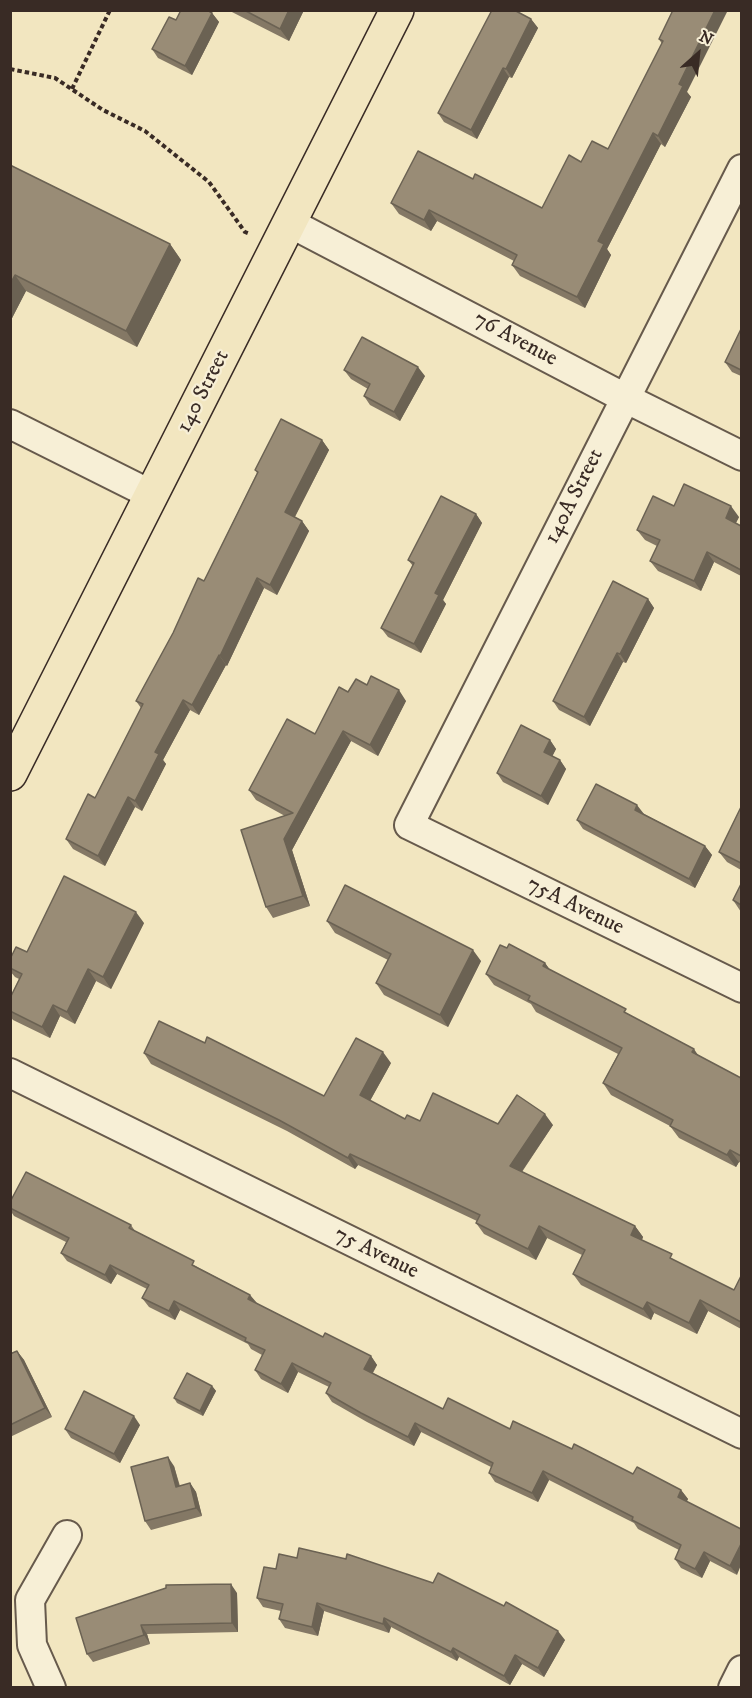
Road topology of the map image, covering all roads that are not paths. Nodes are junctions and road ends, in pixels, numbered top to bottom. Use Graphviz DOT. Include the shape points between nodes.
graph roads {
  1 [pos="397,10"];
  2 [pos="741,169"];
  3 [pos="290,223"];
  4 [pos="625,398"];
  5 [pos="10,424"];
  6 [pos="741,456"];
  7 [pos="152,495"];
  8 [pos="10,774"];
  9 [pos="409,825"];
  10 [pos="741,988"];
  11 [pos="10,1073"];
  12 [pos="741,1434"];
  13 [pos="67,1535"];
  14 [pos="741,1670"];
  15 [pos="51,1688"];
  16 [pos="733,1688"];
  1 -- 3 [label="main road, 140 Street"];
  2 -- 4 [label="street, 140A Street"];
  3 -- 4 [label="street, 76 Avenue"];
  3 -- 7 [label="main road, 140 Street"];
  4 -- 6 [label="street, 76 Avenue"];
  4 -- 9 [label="street, 140A Street"];
  5 -- 7 [label="street"];
  7 -- 8 [label="main road, 140 Street"];
  9 -- 10 [label="street, 75A Avenue"];
  11 -- 12 [label="street, 75 Avenue"];
  13 -- 15 [label="street" via="30,1600 32,1645"];
  14 -- 16 [label="street"];
}
